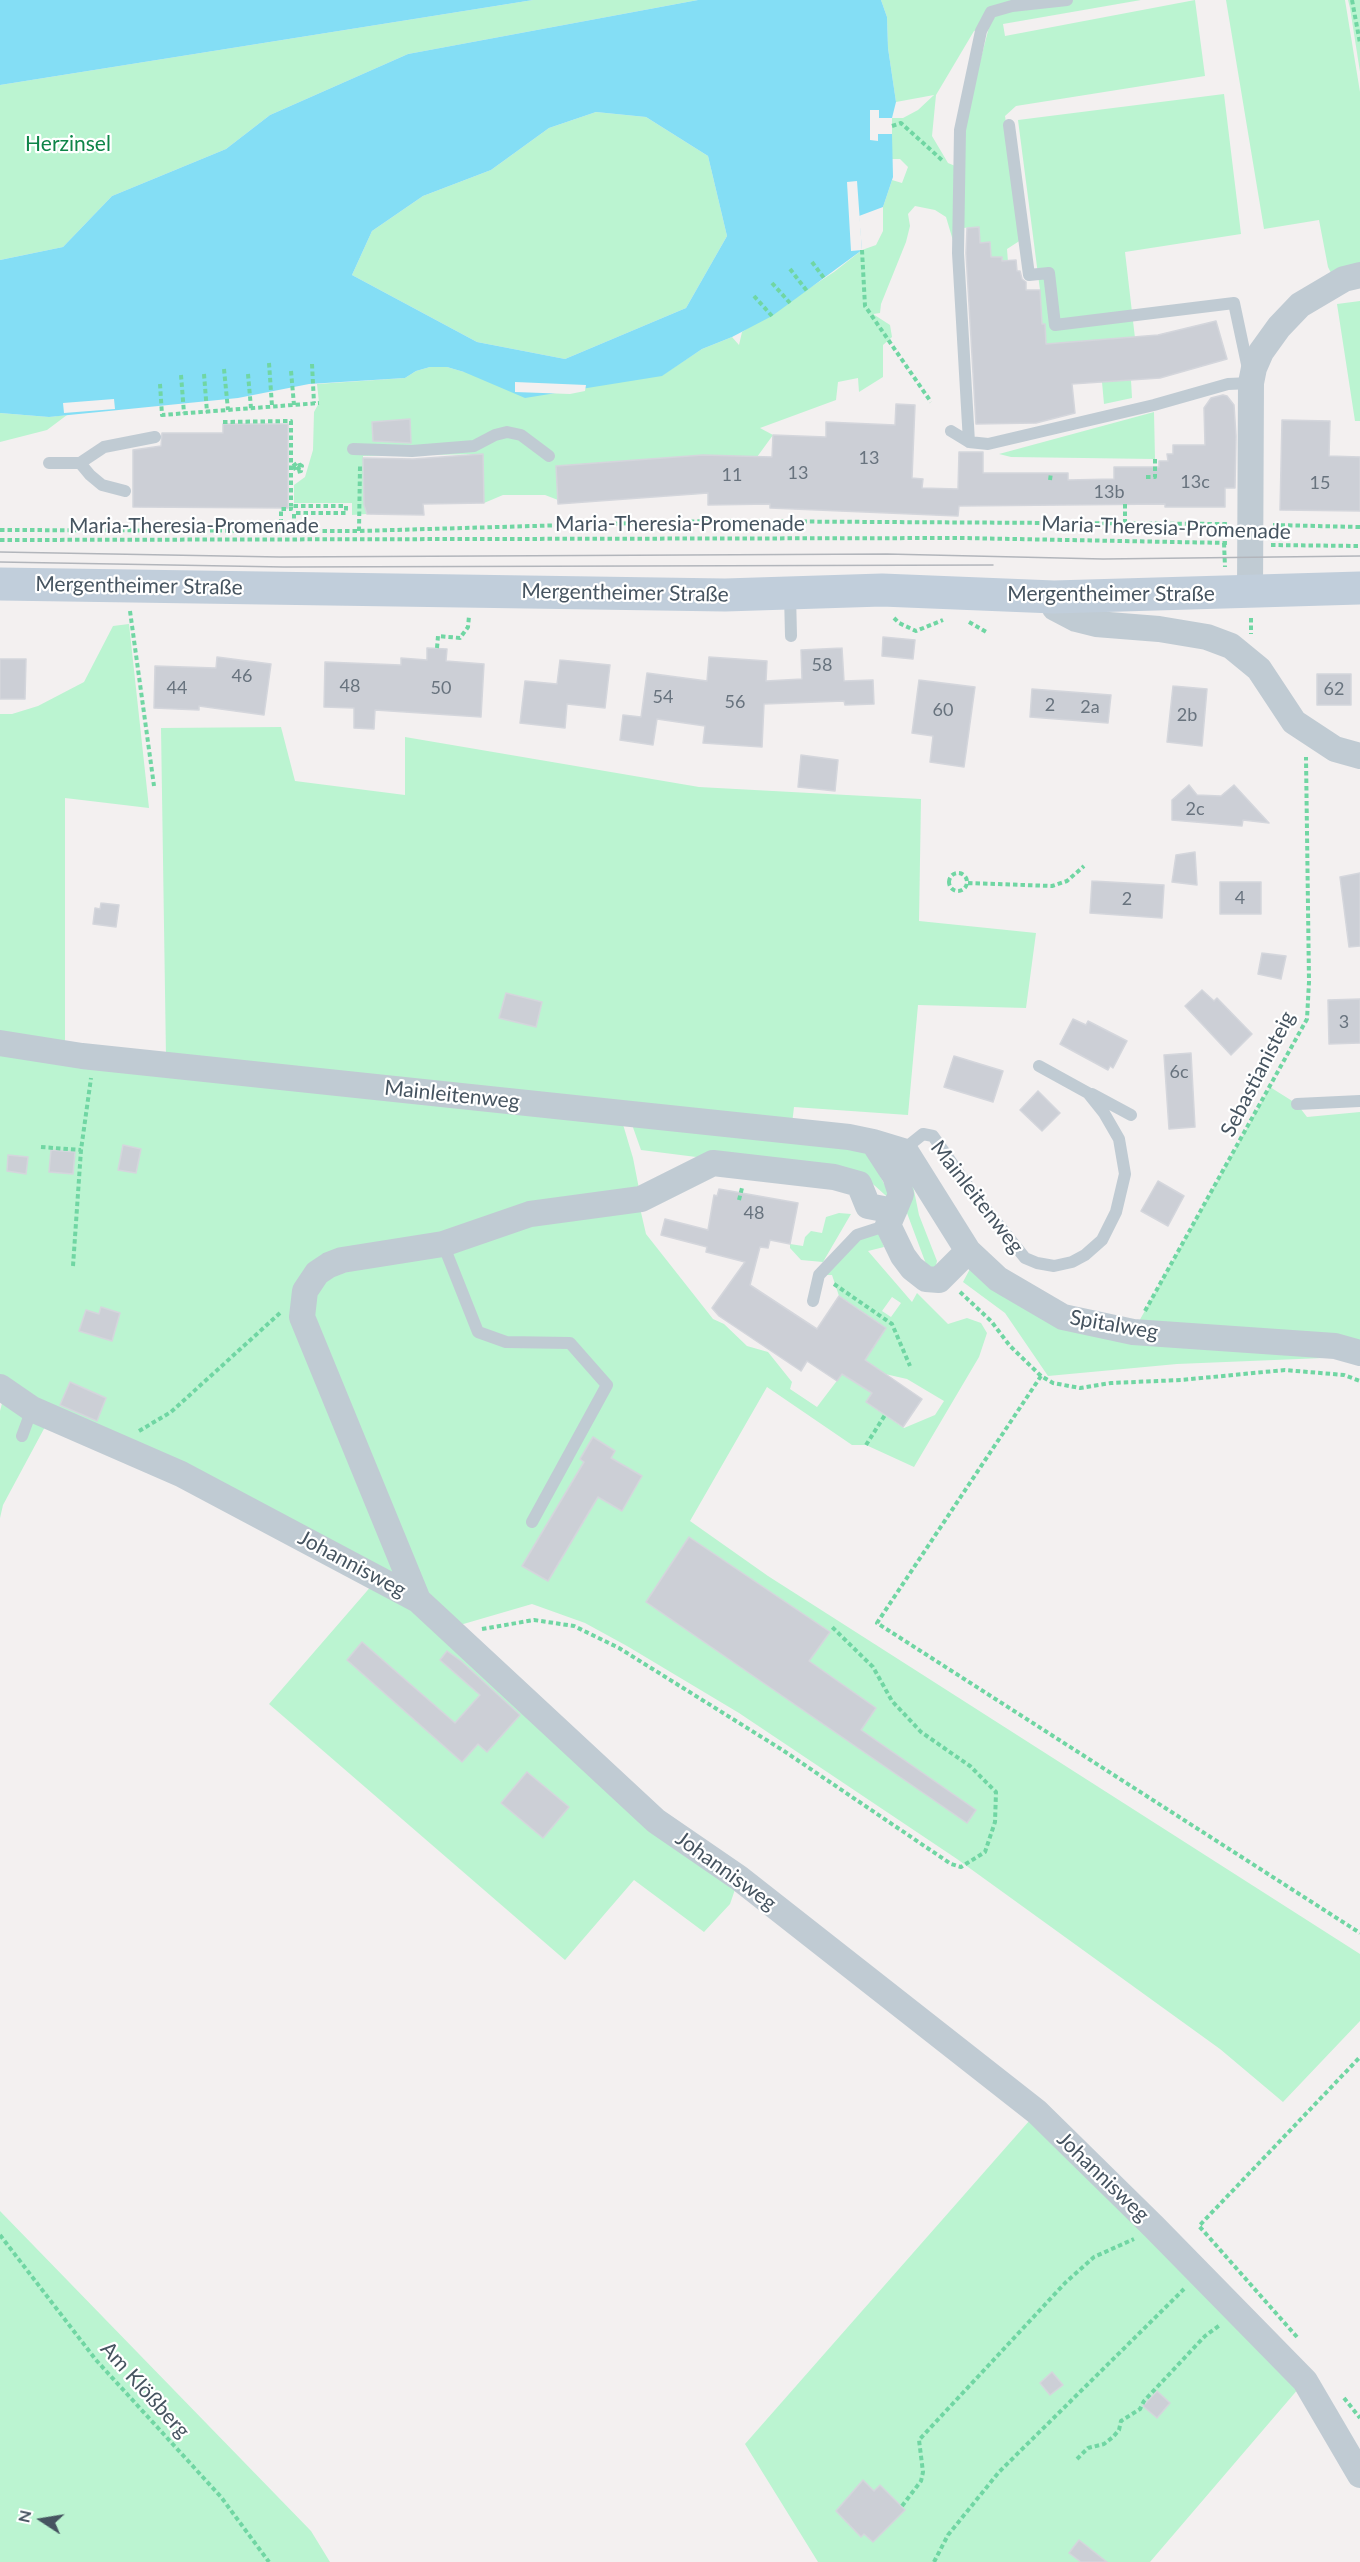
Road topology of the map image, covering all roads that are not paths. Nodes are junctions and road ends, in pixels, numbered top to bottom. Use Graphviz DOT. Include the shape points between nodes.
graph roads {
  1 [pos="1067,0"];
  2 [pos="1010,125"];
  3 [pos="1360,274"];
  4 [pos="1251,383"];
  5 [pos="951,431"];
  6 [pos="155,436"];
  7 [pos="969,442"];
  8 [pos="357,449"];
  9 [pos="549,456"];
  10 [pos="49,463"];
  11 [pos="80,463"];
  12 [pos="125,491"];
  13 [pos="0,584"];
  14 [pos="1360,588"];
  15 [pos="790,593"];
  16 [pos="1054,597"];
  17 [pos="1250,603"];
  18 [pos="791,636"];
  19 [pos="1360,756"];
  20 [pos="0,1043"];
  21 [pos="1039,1066"];
  22 [pos="1088,1093"];
  23 [pos="1360,1101"];
  24 [pos="1298,1104"];
  25 [pos="1131,1115"];
  26 [pos="873,1142"];
  27 [pos="905,1151"];
  28 [pos="891,1218"];
  29 [pos="443,1244"];
  30 [pos="968,1251"];
  31 [pos="813,1301"];
  32 [pos="1360,1353"];
  33 [pos="2,1397"];
  34 [pos="32,1409"];
  35 [pos="22,1436"];
  36 [pos="532,1522"];
  37 [pos="418,1600"];
  38 [pos="1360,2475"];
  1 -- 7 [label="lane" via="1012,6 991,12 984,21 960,130 958,253"];
  2 -- 4 [label="lane" via="1029,275 1049,273 1055,325 1234,303"];
  3 -- 4 [label="street" via="1300,305 1261,352"];
  4 -- 7 [label="lane" via="1228,384 988,444"];
  4 -- 17 [label="street"];
  5 -- 7 [label="lane"];
  6 -- 11 [label="lane" via="104,447"];
  8 -- 9 [label="lane" via="412,451 474,446 507,432 521,435"];
  10 -- 11 [label="lane"];
  11 -- 12 [label="lane" via="102,485"];
  13 -- 15 [label="main road, Mergentheimer Straße"];
  14 -- 17 [label="main road, Mergentheimer Straße"];
  15 -- 16 [label="main road, Mergentheimer Straße" via="882,590"];
  15 -- 18 [label="lane"];
  16 -- 17 [label="main road, Mergentheimer Straße"];
  16 -- 19 [label="street" via="1055,608 1076,620 1207,637 1231,646 1259,669 1294,722 1335,750"];
  20 -- 26 [label="street, Mainleitenweg" via="94,1057"];
  21 -- 22 [label="lane, Mainleitenweg"];
  22 -- 25 [label="lane, Mainleitenweg"];
  22 -- 27 [label="lane, Mainleitenweg" via="1119,1139 1125,1174 1116,1212 1102,1240 1072,1262 1054,1266 1025,1258 933,1136 922,1134"];
  23 -- 24 [label="lane"];
  26 -- 27 [label="street, Mainleitenweg"];
  26 -- 28 [label="street" via="895,1176 901,1194"];
  27 -- 30 [label="street, Spitalweg"];
  28 -- 29 [label="street" via="868,1206 860,1184 848,1179 713,1163 641,1199 530,1214"];
  28 -- 30 [label="street" via="903,1256 926,1279 939,1280"];
  28 -- 31 [label="lane" via="857,1235 819,1275"];
  29 -- 36 [label="lane" via="478,1332 506,1342 570,1343 608,1385"];
  29 -- 37 [label="street" via="342,1260 317,1273 305,1291 302,1317"];
  30 -- 32 [label="street, Spitalweg" via="998,1279 1063,1317 1133,1332 1335,1346"];
  33 -- 34 [label="street, Johannisweg"];
  34 -- 35 [label="lane"];
  34 -- 37 [label="street, Johannisweg" via="180,1474"];
  37 -- 38 [label="street, Johannisweg" via="656,1821 738,1878 1036,2112 1305,2381"];
}
